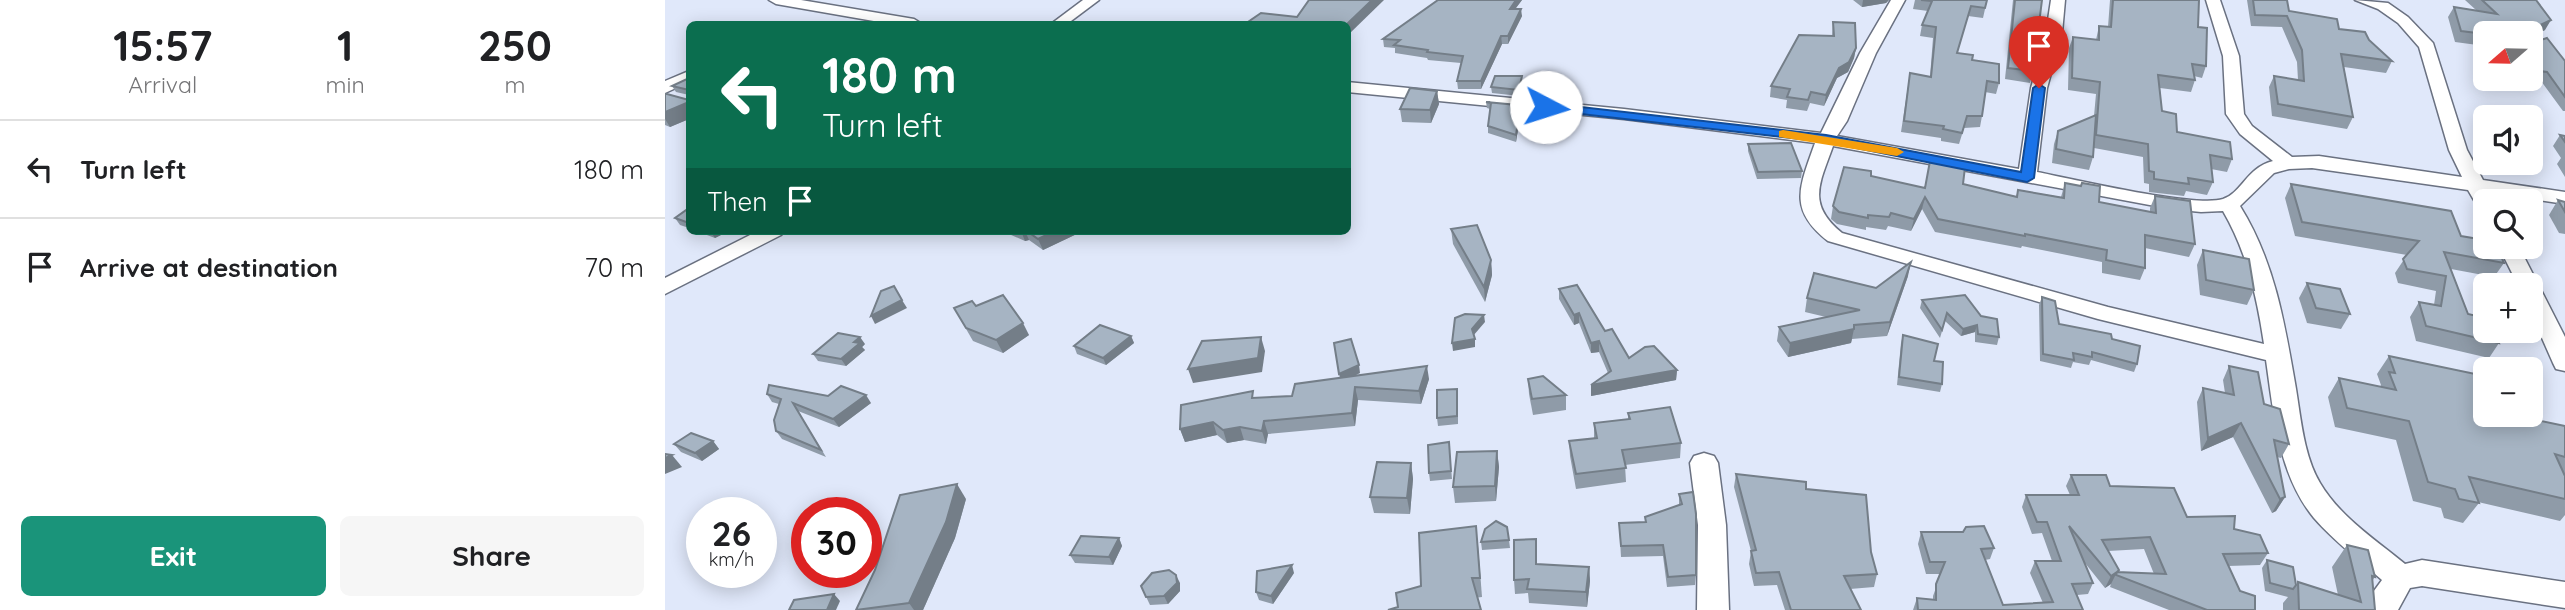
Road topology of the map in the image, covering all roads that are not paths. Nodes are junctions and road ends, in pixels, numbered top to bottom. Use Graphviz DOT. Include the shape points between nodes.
graph roads {
  1 [pos="776,0"];
  2 [pos="848,0"];
  3 [pos="1092,0"];
  4 [pos="1898,0"];
  5 [pos="2058,0"];
  6 [pos="2213,0"];
  7 [pos="2377,1"];
  8 [pos="825,9"];
  9 [pos="896,21"];
  10 [pos="1062,21"];
  11 [pos="686,78"];
  12 [pos="665,88"];
  13 [pos="1351,88"];
  14 [pos="1826,139"];
  15 [pos="2288,163"];
  16 [pos="2027,178"];
  17 [pos="2475,185"];
  18 [pos="2477,189"];
  19 [pos="2565,198"];
  20 [pos="2229,204"];
  21 [pos="766,235"];
  22 [pos="665,267"];
  23 [pos="689,275"];
  24 [pos="665,287"];
  25 [pos="2543,315"];
  26 [pos="2277,355"];
  27 [pos="2565,363"];
  28 [pos="1704,463"];
  29 [pos="2400,578"];
  30 [pos="2565,594"];
  31 [pos="1713,610"];
  32 [pos="2382,610"];
  1 -- 8 [label="street"];
  2 -- 8 [label="street"];
  3 -- 10 [label="street"];
  4 -- 14 [label="street"];
  5 -- 16 [label="street" via="2039,88"];
  6 -- 15 [label="street" via="2229,48 2235,114 2246,130"];
  7 -- 17 [label="street" via="2427,46 2458,150"];
  8 -- 9 [label="street"];
  11 -- 12 [label="street"];
  13 -- 14 [label="street"];
  14 -- 16 [label="street"];
  14 -- 26 [label="street" via="1809,188 1812,214 1835,237 2106,314"];
  15 -- 17 [label="street" via="2319,162"];
  15 -- 20 [label="street" via="2261,173 2242,197"];
  16 -- 20 [label="street" via="2171,204"];
  17 -- 18 [label="street"];
  17 -- 19 [label="street"];
  20 -- 26 [label="street" via="2244,225 2257,263"];
  21 -- 23 [label="street"];
  22 -- 23 [label="street"];
  23 -- 24 [label="street"];
  25 -- 27 [label="street"];
  26 -- 29 [label="street" via="2291,434 2305,480 2333,518"];
  28 -- 31 [label="street"];
  29 -- 30 [label="street" via="2422,573"];
  29 -- 32 [label="street"];
}
